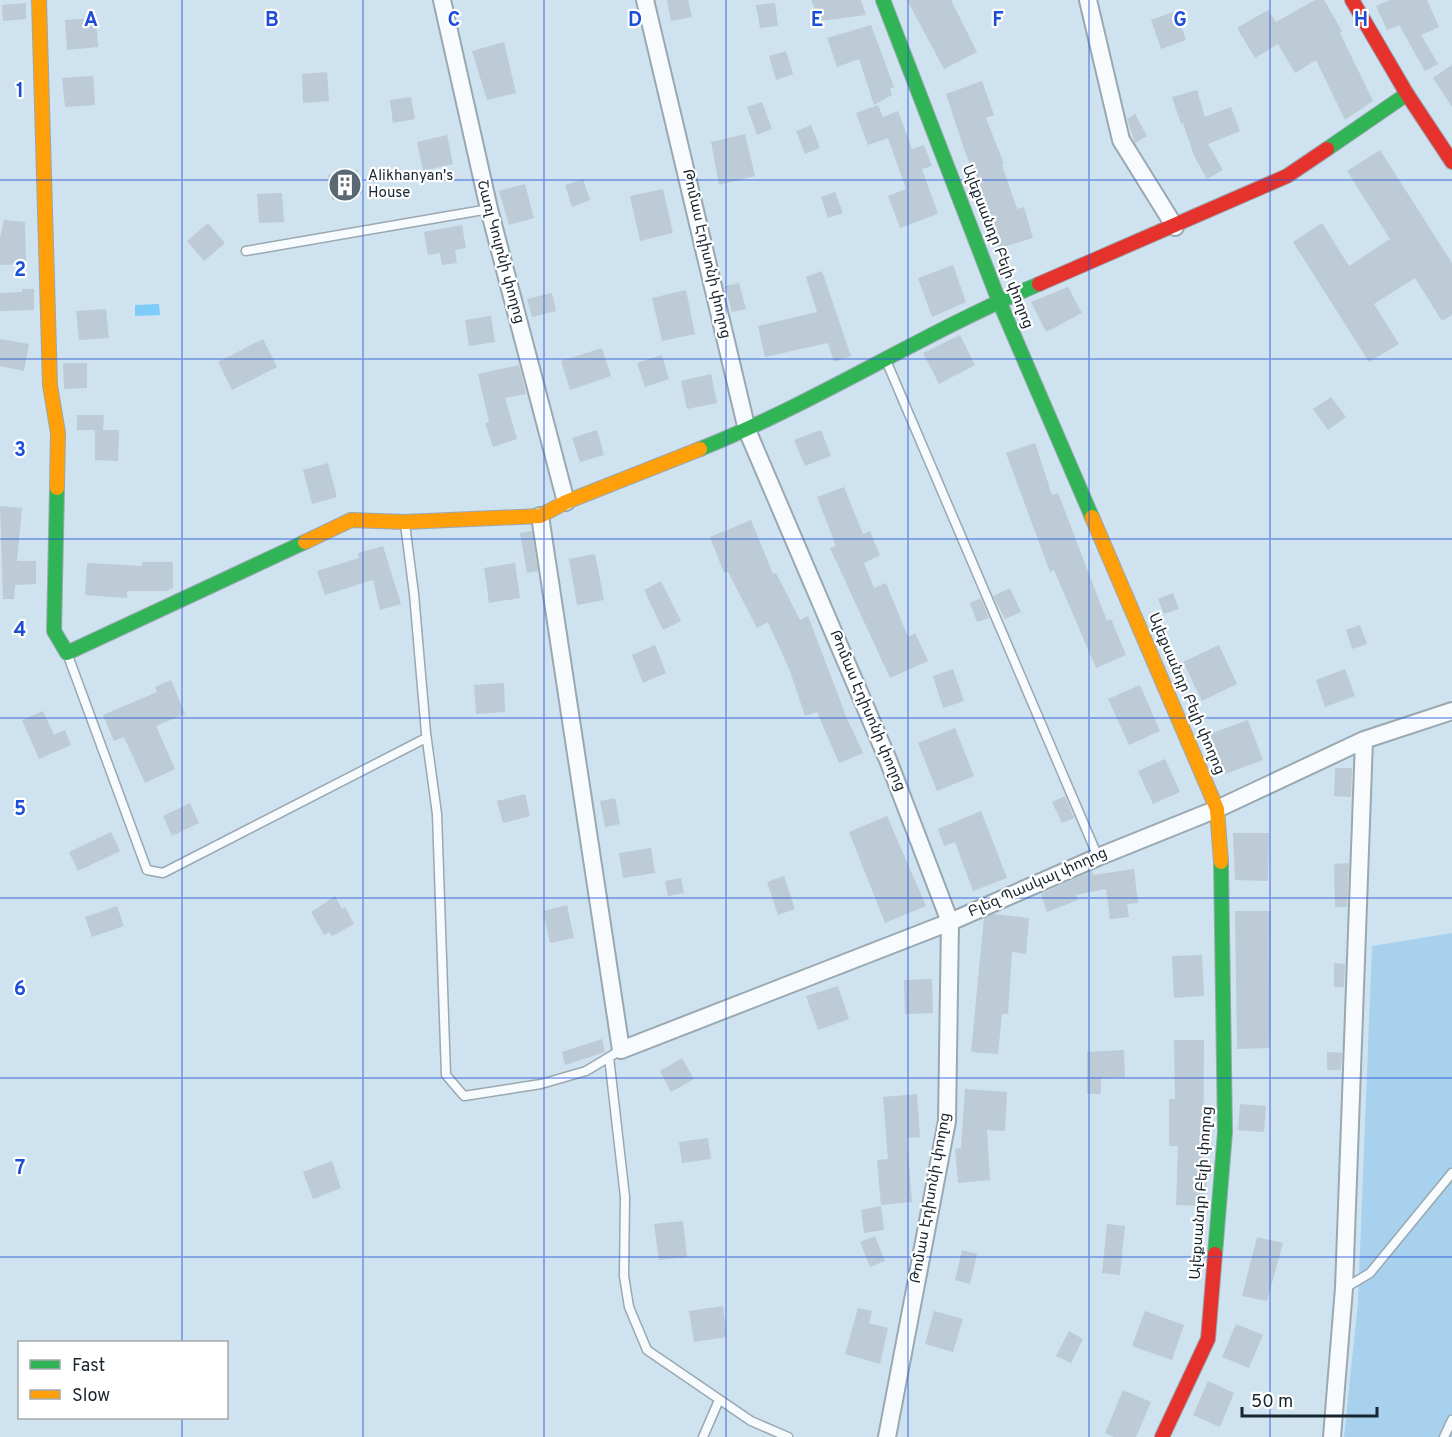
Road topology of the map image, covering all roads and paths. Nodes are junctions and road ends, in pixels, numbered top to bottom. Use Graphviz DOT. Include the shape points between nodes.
graph roads {
  1 [pos="39,0"];
  2 [pos="442,0"];
  3 [pos="645,0"];
  4 [pos="883,0"];
  5 [pos="1088,0"];
  6 [pos="1352,0"];
  7 [pos="1407,94"];
  8 [pos="1452,162"];
  9 [pos="489,209"];
  10 [pos="1175,227"];
  11 [pos="246,251"];
  12 [pos="999,301"];
  13 [pos="885,357"];
  14 [pos="747,430"];
  15 [pos="566,502"];
  16 [pos="540,516"];
  17 [pos="405,522"];
  18 [pos="67,652"];
  19 [pos="1452,711"];
  20 [pos="426,738"];
  21 [pos="1364,740"];
  22 [pos="1218,808"];
  23 [pos="1098,856"];
  24 [pos="950,921"];
  25 [pos="615,1053"];
  26 [pos="1452,1173"];
  27 [pos="1344,1288"];
  28 [pos="719,1400"];
  29 [pos="1452,1420"];
  30 [pos="702,1437"];
  31 [pos="788,1437"];
  32 [pos="887,1437"];
  33 [pos="1162,1437"];
  34 [pos="1332,1437"];
  35 [pos="1444,1437"];
  1 -- 18 [label="street" via="50,386 57,433 54,631"];
  2 -- 9 [label="street, Շառլ Կուլոնի փողոց"];
  3 -- 14 [label="street, Թոմաս Էդիսոնի փողոց"];
  4 -- 12 [label="street, Ալեքսանդր Բելի փողոց"];
  5 -- 10 [label="street" via="1121,140"];
  6 -- 7 [label="street"];
  7 -- 8 [label="street"];
  7 -- 10 [label="street" via="1287,176"];
  9 -- 11 [label="lane"];
  9 -- 15 [label="street, Շառլ Կուլոնի փողոց"];
  10 -- 12 [label="street"];
  12 -- 13 [label="street"];
  12 -- 22 [label="street, Ալեքսանդր Բելի փողոց"];
  13 -- 14 [label="street"];
  13 -- 23 [label="lane"];
  14 -- 15 [label="street"];
  14 -- 24 [label="street, Թոմաս Էդիսոնի փողոց" via="888,760"];
  15 -- 16 [label="street"];
  16 -- 17 [label="street"];
  16 -- 25 [label="street"];
  17 -- 18 [label="street" via="351,520"];
  17 -- 20 [label="lane"];
  18 -- 20 [label="lane" via="147,870 163,873"];
  19 -- 21 [label="street, Բլեզ Պասկալ փողոց"];
  20 -- 25 [label="lane" via="437,814 446,1075 464,1096 541,1084 586,1071"];
  21 -- 22 [label="street, Բլեզ Պասկալ փողոց"];
  21 -- 27 [label="street"];
  22 -- 23 [label="street, Բլեզ Պասկալ փողոց"];
  22 -- 33 [label="street, Ալեքսանդր Բելի փողոց" via="1226,1132 1208,1339"];
  23 -- 24 [label="street, Բլեզ Պասկալ փողոց"];
  24 -- 25 [label="street, Բլեզ Պասկալ փողոց"];
  24 -- 32 [label="street, Թոմաս Էդիսոնի փողոց" via="947,1121"];
  25 -- 28 [label="lane" via="623,1172 622,1242 629,1307 648,1350"];
  26 -- 27 [label="lane" via="1370,1273"];
  27 -- 34 [label="street"];
  28 -- 30 [label="lane"];
  28 -- 31 [label="lane" via="750,1421"];
  29 -- 35 [label="lane"];
}
